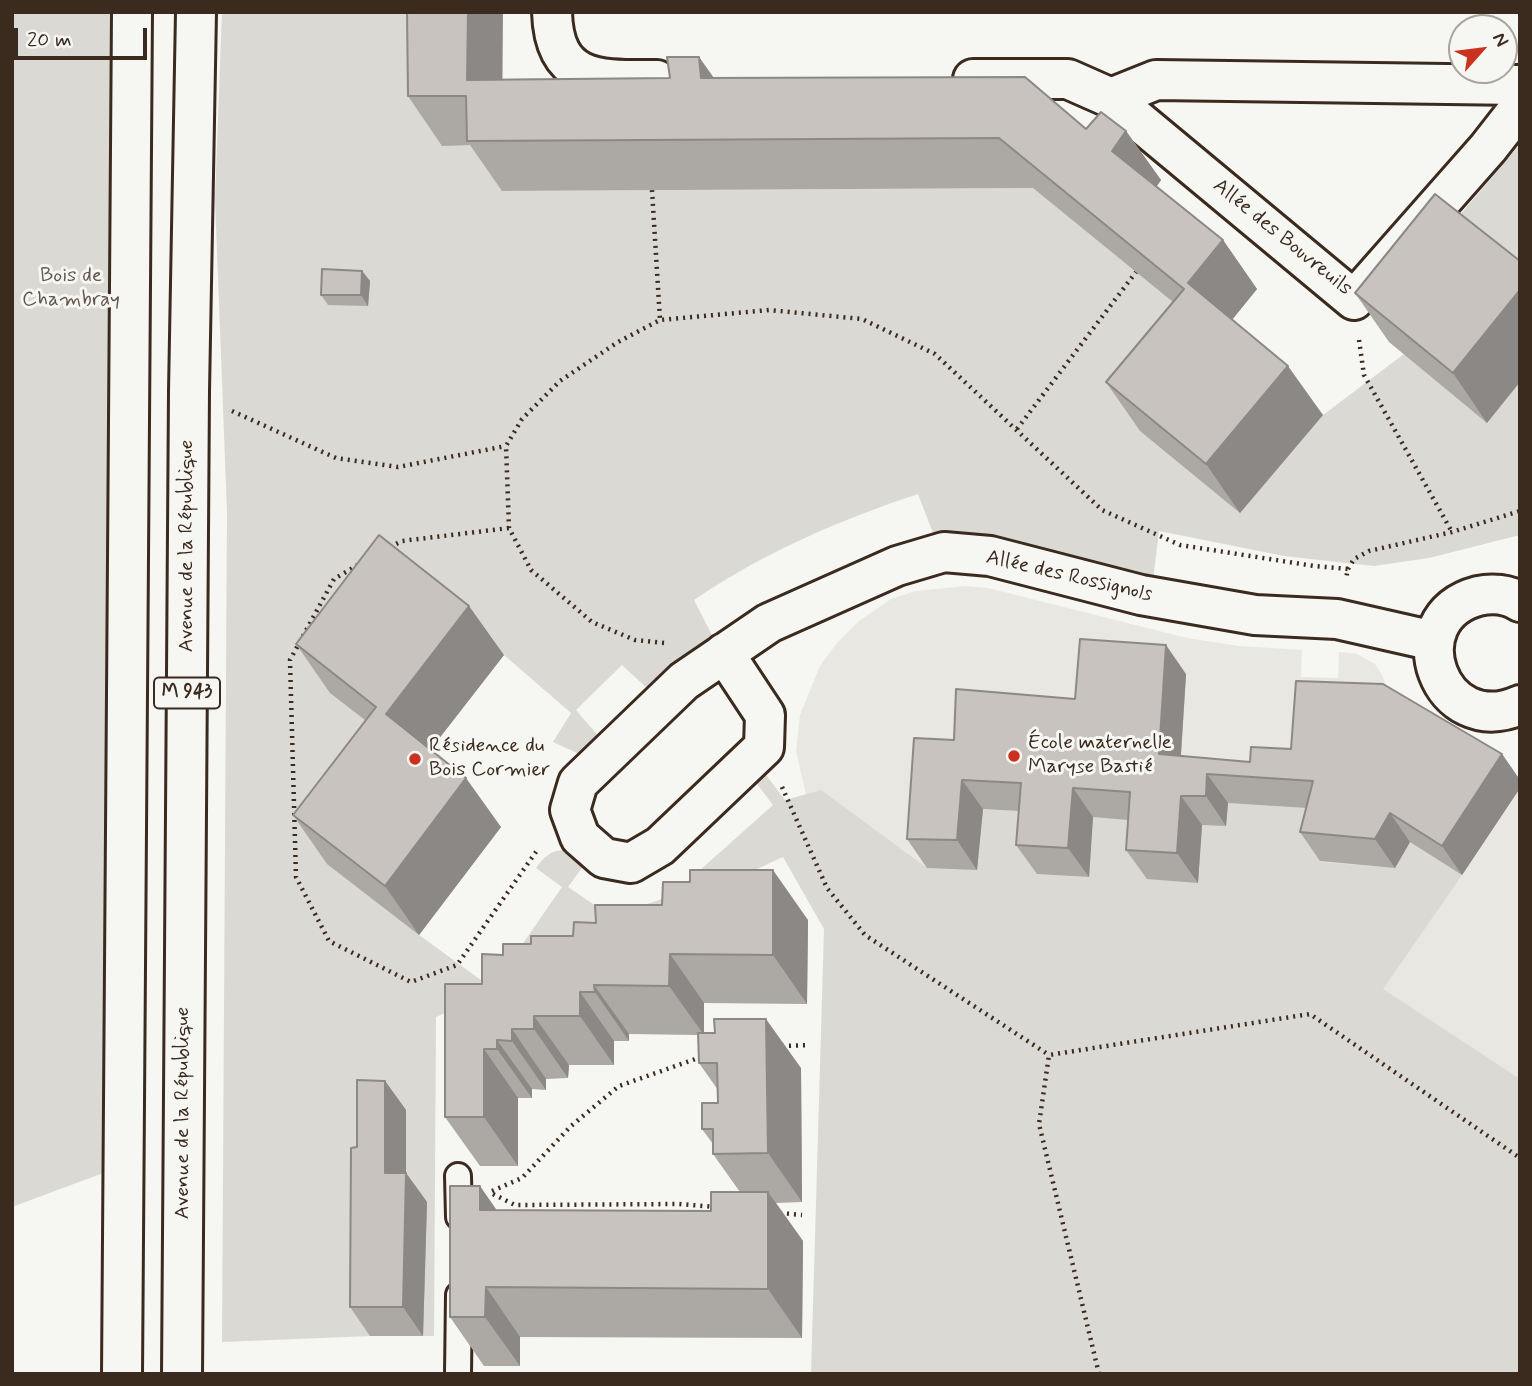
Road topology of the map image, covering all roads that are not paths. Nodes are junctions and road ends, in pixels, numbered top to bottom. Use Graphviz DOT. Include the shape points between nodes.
graph roads {
  1 [pos="132,12"];
  2 [pos="196,12"];
  3 [pos="552,12"];
  4 [pos="937,79"];
  5 [pos="695,80"];
  6 [pos="1520,85"];
  7 [pos="1111,98"];
  8 [pos="1520,107"];
  9 [pos="1518,599"];
  10 [pos="1434,641"];
  11 [pos="724,653"];
  12 [pos="1520,705"];
  13 [pos="458,1176"];
  14 [pos="459,1244"];
  15 [pos="458,1270"];
  16 [pos="122,1374"];
  17 [pos="183,1374"];
  18 [pos="458,1374"];
  1 -- 16 [label="street, M 943"];
  2 -- 17 [label="street, Avenue de la République / M 943"];
  3 -- 5 [label="street" via="559,51 578,71 608,80"];
  4 -- 7 [label="street, Allée des Bouvreuils" via="1068,79"];
  6 -- 7 [label="street" via="1156,80"];
  7 -- 8 [label="street, Allée des Bouvreuils" via="1353,300"];
  9 -- 10 [label="street" via="1486,594 1459,604 1447,614"];
  10 -- 11 [label="street, Allée des Rossignols" via="1337,619 1255,615 1141,595 990,556 944,552 897,566 769,623"];
  10 -- 12 [label="street" via="1433,660 1439,677 1463,705 1500,712"];
  11 -- 11 [label="street, Allée des Rossignols" via="684,681 578,783 570,810 580,837 604,858 631,863 660,846 764,747 765,715"];
  13 -- 14 [label="lane"];
  15 -- 18 [label="lane"];
}
